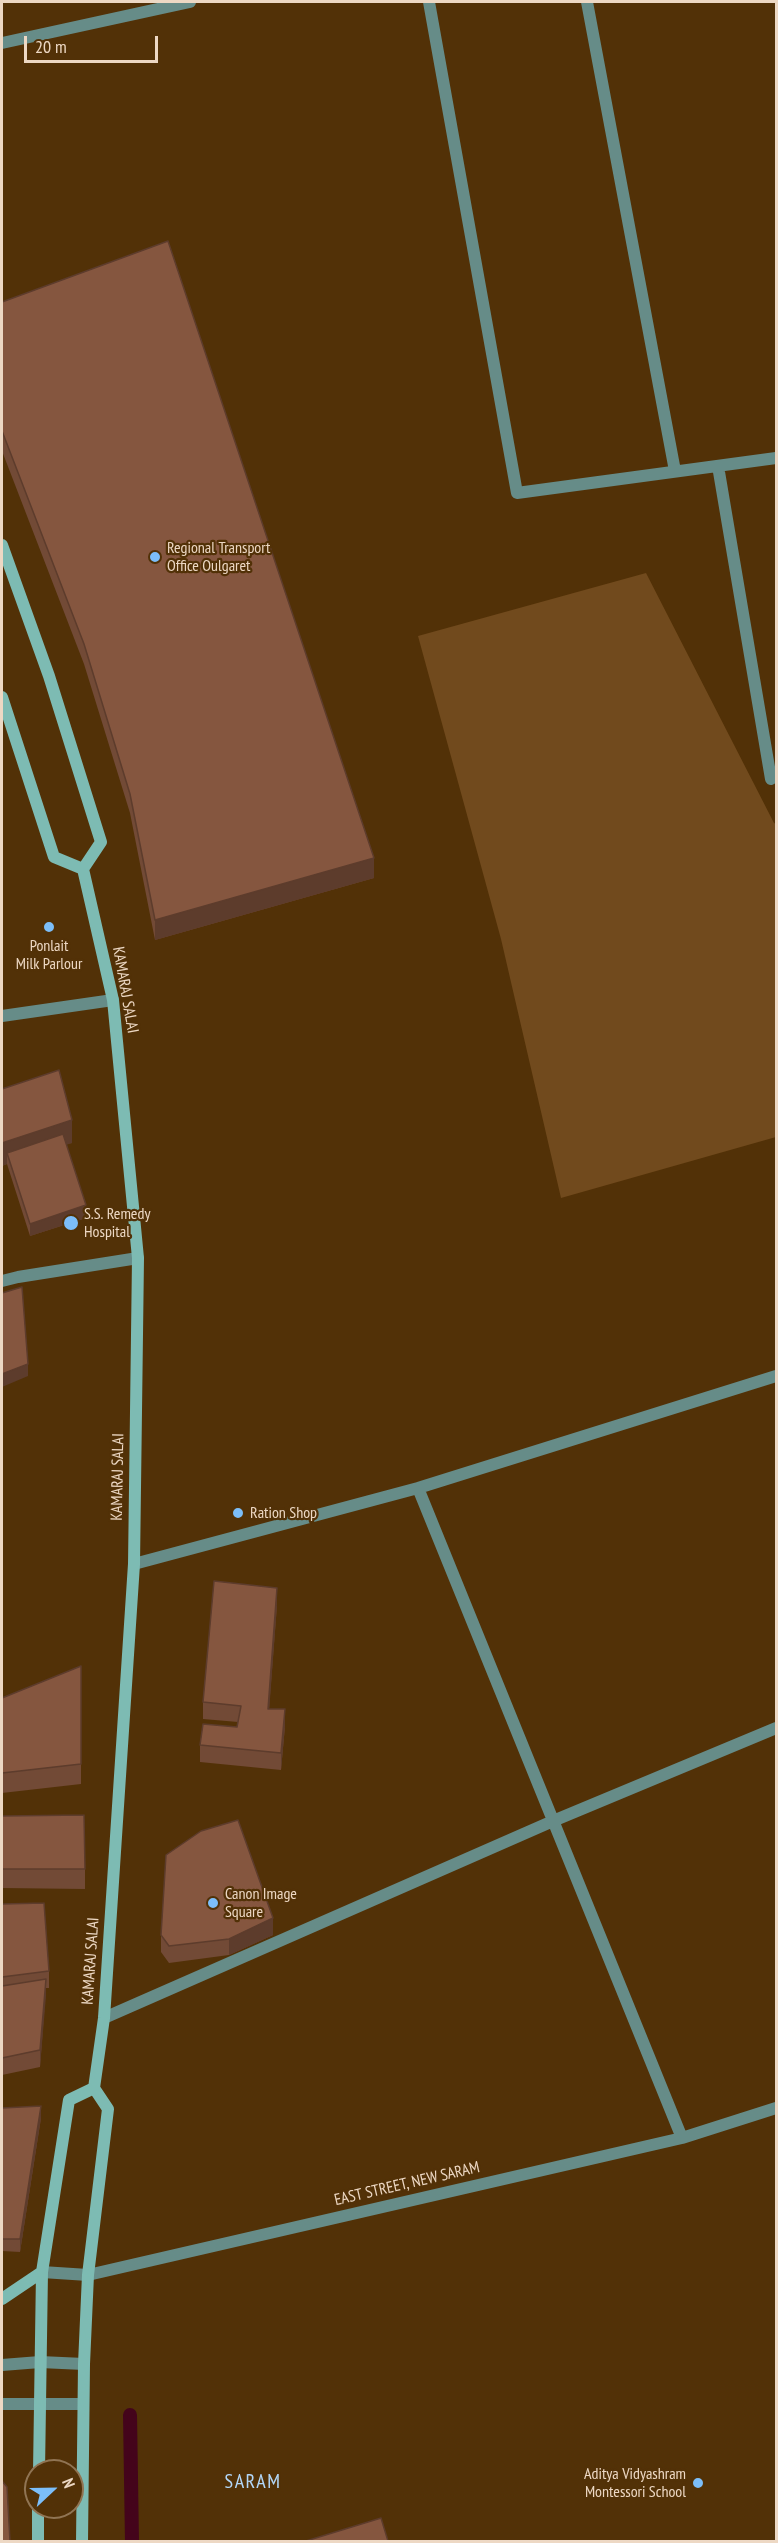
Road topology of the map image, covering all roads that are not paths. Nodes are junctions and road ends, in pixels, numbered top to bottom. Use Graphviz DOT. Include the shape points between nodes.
graph roads {
  1 [pos="190,2"];
  2 [pos="429,2"];
  3 [pos="587,2"];
  4 [pos="2,43"];
  5 [pos="777,458"];
  6 [pos="718,466"];
  7 [pos="675,471"];
  8 [pos="2,545"];
  9 [pos="2,697"];
  10 [pos="771,779"];
  11 [pos="82,869"];
  12 [pos="113,1000"];
  13 [pos="2,1016"];
  14 [pos="138,1258"];
  15 [pos="2,1281"];
  16 [pos="777,1376"];
  17 [pos="418,1488"];
  18 [pos="134,1564"];
  19 [pos="777,1728"];
  20 [pos="553,1821"];
  21 [pos="104,2018"];
  22 [pos="94,2088"];
  23 [pos="777,2108"];
  24 [pos="681,2138"];
  25 [pos="42,2272"];
  26 [pos="88,2275"];
  27 [pos="2,2299"];
  28 [pos="40,2362"];
  29 [pos="84,2364"];
  30 [pos="2,2365"];
  31 [pos="40,2403"];
  32 [pos="2,2404"];
  33 [pos="83,2404"];
  34 [pos="39,2459"];
  35 [pos="39,2519"];
  36 [pos="38,2541"];
  37 [pos="82,2541"];
  1 -- 4 [label="street"];
  2 -- 7 [label="street" via="517,493"];
  3 -- 7 [label="street"];
  5 -- 6 [label="street"];
  6 -- 7 [label="street"];
  6 -- 10 [label="street"];
  8 -- 11 [label="main road" via="49,676 101,842"];
  9 -- 11 [label="main road" via="54,857"];
  11 -- 12 [label="main road, KAMARAJ SALAI"];
  12 -- 13 [label="street"];
  12 -- 14 [label="main road, KAMARAJ SALAI"];
  14 -- 15 [label="street"];
  14 -- 18 [label="main road, KAMARAJ SALAI"];
  16 -- 17 [label="street"];
  17 -- 18 [label="street"];
  17 -- 20 [label="street"];
  18 -- 21 [label="main road, KAMARAJ SALAI"];
  19 -- 20 [label="street"];
  20 -- 21 [label="street"];
  20 -- 24 [label="street"];
  21 -- 22 [label="main road, KAMARAJ SALAI"];
  22 -- 25 [label="main road" via="69,2100"];
  22 -- 26 [label="main road" via="108,2109"];
  23 -- 24 [label="street, EAST STREET, NEW SARAM"];
  24 -- 26 [label="street, EAST STREET, NEW SARAM"];
  25 -- 26 [label="street, EAST STREET, NEW SARAM"];
  25 -- 27 [label="main road"];
  25 -- 28 [label="main road"];
  26 -- 29 [label="main road"];
  28 -- 29 [label="street"];
  28 -- 30 [label="street"];
  28 -- 31 [label="main road"];
  29 -- 33 [label="main road"];
  31 -- 32 [label="street"];
  31 -- 33 [label="street"];
  31 -- 34 [label="main road"];
  33 -- 37 [label="main road"];
  35 -- 36 [label="main road"];
}
